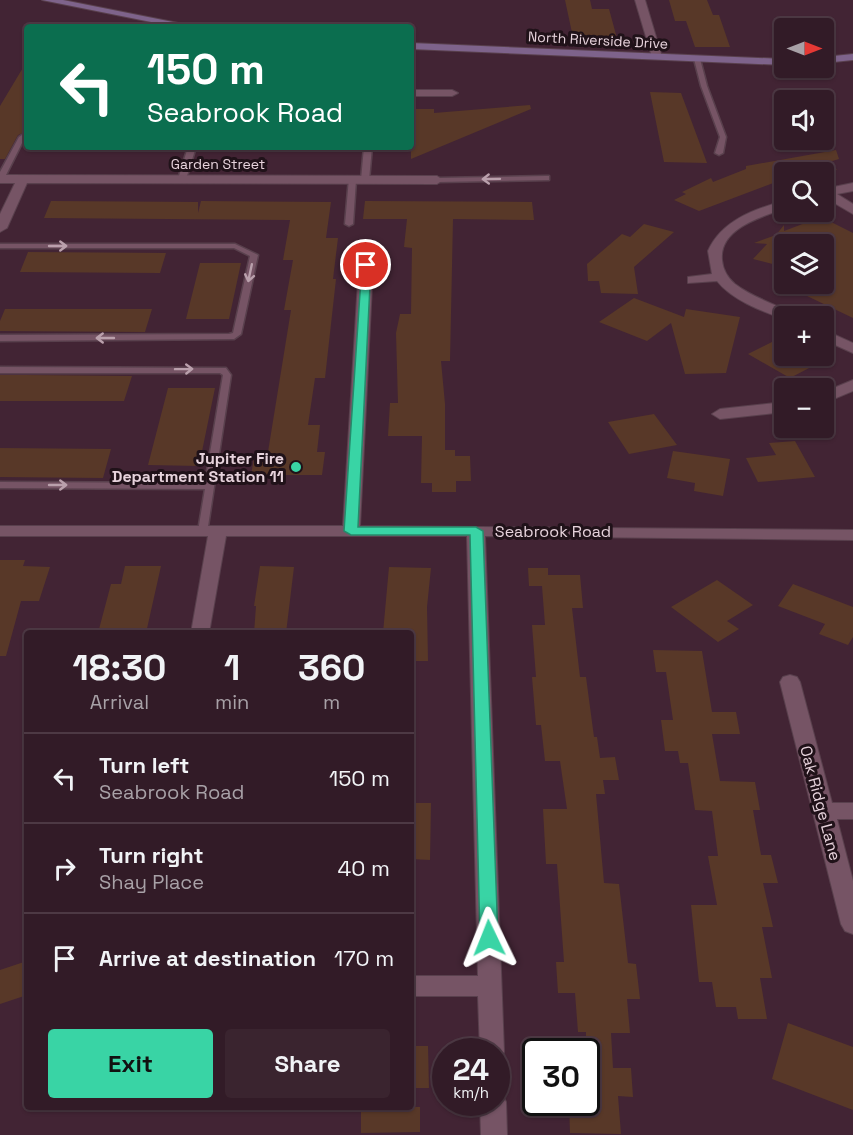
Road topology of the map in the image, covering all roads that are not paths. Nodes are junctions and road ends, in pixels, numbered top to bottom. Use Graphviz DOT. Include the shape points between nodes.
graph roads {
  1 [pos="47,0"];
  2 [pos="640,0"];
  3 [pos="176,24"];
  4 [pos="414,46"];
  5 [pos="657,57"];
  6 [pos="853,57"];
  7 [pos="697,59"];
  8 [pos="834,59"];
  9 [pos="774,62"];
  10 [pos="414,93"];
  11 [pos="452,93"];
  12 [pos="22,137"];
  13 [pos="191,150"];
  14 [pos="367,150"];
  15 [pos="719,153"];
  16 [pos="546,178"];
  17 [pos="0,179"];
  18 [pos="23,179"];
  19 [pos="182,179"];
  20 [pos="358,180"];
  21 [pos="437,180"];
  22 [pos="853,188"];
  23 [pos="834,191"];
  24 [pos="834,198"];
  25 [pos="774,209"];
  26 [pos="853,210"];
  27 [pos="349,224"];
  28 [pos="0,228"];
  29 [pos="0,246"];
  30 [pos="366,265"];
  31 [pos="720,277"];
  32 [pos="693,280"];
  33 [pos="774,309"];
  34 [pos="0,338"];
  35 [pos="834,339"];
  36 [pos="853,349"];
  37 [pos="0,370"];
  38 [pos="853,385"];
  39 [pos="834,394"];
  40 [pos="774,409"];
  41 [pos="720,414"];
  42 [pos="0,485"];
  43 [pos="210,486"];
  44 [pos="0,531"];
  45 [pos="210,531"];
  46 [pos="351,531"];
  47 [pos="476,531"];
  48 [pos="853,535"];
  49 [pos="200,630"];
  50 [pos="790,682"];
  51 [pos="823,811"];
  52 [pos="853,811"];
  53 [pos="853,924"];
  54 [pos="414,986"];
  55 [pos="490,986"];
  56 [pos="492,1038"];
  57 [pos="493,1116"];
  58 [pos="494,1135"];
  1 -- 3 [label="street"];
  2 -- 5 [label="street"];
  4 -- 5 [label="street, North Riverside Drive"];
  5 -- 7 [label="street, North Riverside Drive"];
  6 -- 8 [label="street"];
  7 -- 9 [label="street, North Riverside Drive"];
  7 -- 15 [label="lane" via="723,137"];
  10 -- 11 [label="street"];
  12 -- 17 [label="lane"];
  13 -- 19 [label="lane"];
  14 -- 20 [label="lane"];
  16 -- 21 [label="lane, one-way"];
  17 -- 18 [label="street, Garden Street"];
  18 -- 19 [label="street, Garden Street"];
  18 -- 28 [label="street"];
  19 -- 20 [label="street, Garden Street"];
  20 -- 21 [label="street, Garden Street"];
  20 -- 27 [label="lane"];
  22 -- 23 [label="street"];
  24 -- 26 [label="street"];
  25 -- 31 [label="street" via="724,234 714,251"];
  29 -- 34 [label="lane, one-way" via="235,246 254,255 237,334 231,337"];
  30 -- 46 [label="street"];
  31 -- 32 [label="street"];
  31 -- 33 [label="street" via="743,295"];
  35 -- 36 [label="street"];
  37 -- 43 [label="lane, one-way" via="224,370 227,375"];
  38 -- 39 [label="street"];
  40 -- 41 [label="street"];
  42 -- 43 [label="lane, one-way"];
  43 -- 45 [label="lane"];
  44 -- 45 [label="street, Seabrook Road"];
  45 -- 46 [label="street, Seabrook Road"];
  45 -- 49 [label="street"];
  46 -- 47 [label="street, Seabrook Road"];
  47 -- 48 [label="street, Seabrook Road"];
  47 -- 55 [label="street"];
  50 -- 51 [label="street, Oak Ridge Lane"];
  51 -- 52 [label="street"];
  51 -- 53 [label="street, Oak Ridge Lane"];
  54 -- 55 [label="street"];
  55 -- 56 [label="street"];
  57 -- 58 [label="street"];
}
